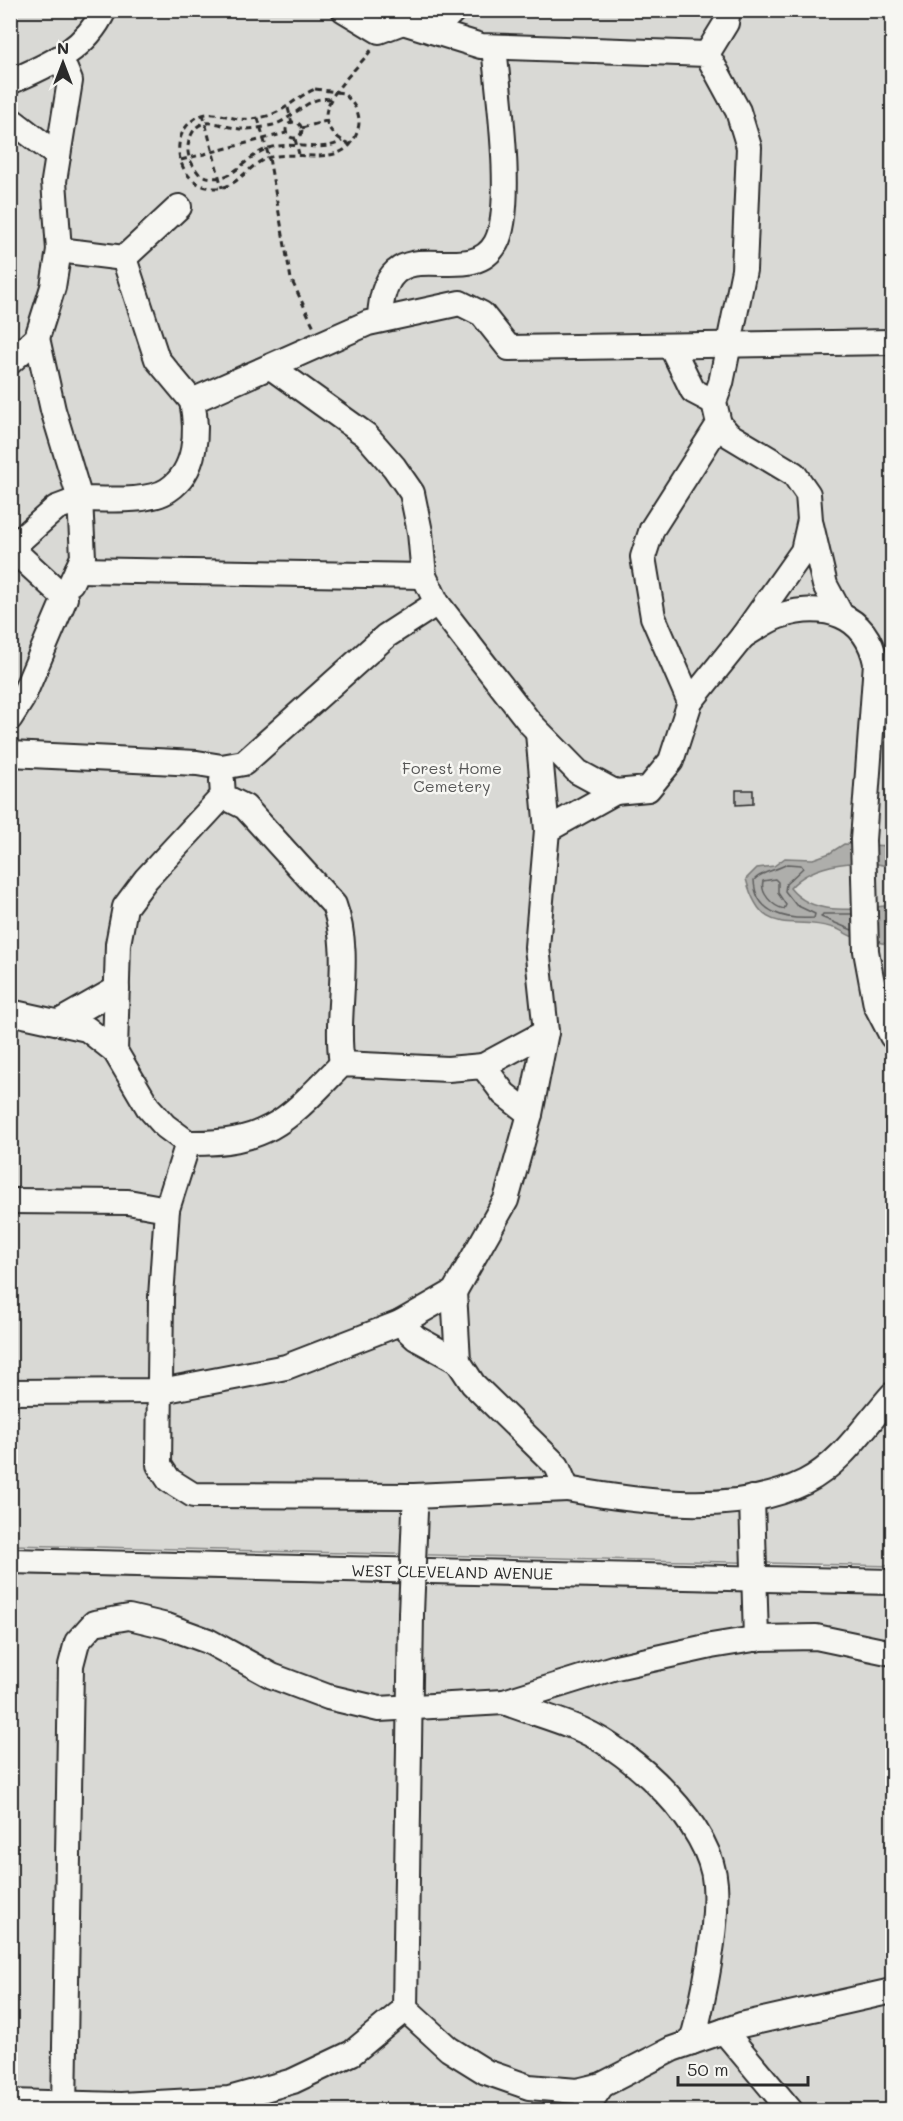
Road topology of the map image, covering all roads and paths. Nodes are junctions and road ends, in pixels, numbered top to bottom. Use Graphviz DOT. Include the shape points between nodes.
graph roads {
  1 [pos="104,10"];
  2 [pos="344,10"];
  3 [pos="454,10"];
  4 [pos="728,10"];
  5 [pos="408,16"];
  6 [pos="380,31"];
  7 [pos="432,31"];
  8 [pos="494,47"];
  9 [pos="707,54"];
  10 [pos="61,59"];
  11 [pos="10,82"];
  12 [pos="335,90"];
  13 [pos="330,99"];
  14 [pos="288,108"];
  15 [pos="203,114"];
  16 [pos="290,116"];
  17 [pos="258,118"];
  18 [pos="10,119"];
  19 [pos="326,121"];
  20 [pos="292,123"];
  21 [pos="205,124"];
  22 [pos="260,127"];
  23 [pos="302,128"];
  24 [pos="286,133"];
  25 [pos="263,138"];
  26 [pos="295,139"];
  27 [pos="342,141"];
  28 [pos="297,145"];
  29 [pos="351,146"];
  30 [pos="266,149"];
  31 [pos="213,152"];
  32 [pos="299,154"];
  33 [pos="58,156"];
  34 [pos="189,158"];
  35 [pos="269,158"];
  36 [pos="180,160"];
  37 [pos="220,179"];
  38 [pos="222,188"];
  39 [pos="179,207"];
  40 [pos="59,250"];
  41 [pos="124,258"];
  42 [pos="459,263"];
  43 [pos="460,303"];
  44 [pos="380,319"];
  45 [pos="37,338"];
  46 [pos="892,342"];
  47 [pos="323,344"];
  48 [pos="729,345"];
  49 [pos="671,346"];
  50 [pos="10,362"];
  51 [pos="272,367"];
  52 [pos="192,401"];
  53 [pos="716,413"];
  54 [pos="80,499"];
  55 [pos="810,520"];
  56 [pos="11,549"];
  57 [pos="77,570"];
  58 [pos="424,576"];
  59 [pos="65,598"];
  60 [pos="437,603"];
  61 [pos="840,613"];
  62 [pos="743,636"];
  63 [pos="690,702"];
  64 [pos="10,718"];
  65 [pos="538,733"];
  66 [pos="10,754"];
  67 [pos="222,767"];
  68 [pos="615,792"];
  69 [pos="223,796"];
  70 [pos="547,830"];
  71 [pos="117,989"];
  72 [pos="10,1012"];
  73 [pos="59,1022"];
  74 [pos="546,1032"];
  75 [pos="892,1036"];
  76 [pos="115,1052"];
  77 [pos="342,1064"];
  78 [pos="483,1066"];
  79 [pos="530,1114"];
  80 [pos="188,1143"];
  81 [pos="10,1201"];
  82 [pos="167,1209"];
  83 [pos="454,1292"];
  84 [pos="400,1323"];
  85 [pos="458,1361"];
  86 [pos="161,1391"];
  87 [pos="10,1392"];
  88 [pos="892,1395"];
  89 [pos="567,1489"];
  90 [pos="752,1498"];
  91 [pos="415,1504"];
  92 [pos="10,1561"];
  93 [pos="756,1579"];
  94 [pos="892,1582"];
  95 [pos="756,1639"];
  96 [pos="892,1653"];
  97 [pos="504,1702"];
  98 [pos="410,1707"];
  99 [pos="892,1991"];
  100 [pos="405,2008"];
  101 [pos="723,2031"];
  102 [pos="692,2042"];
  103 [pos="602,2085"];
  104 [pos="10,2102"];
  105 [pos="64,2107"];
  106 [pos="585,2110"];
  107 [pos="790,2110"];
  1 -- 10 [label="street" via="83,41"];
  2 -- 6 [label="street"];
  3 -- 7 [label="street"];
  4 -- 9 [label="street" via="726,24"];
  5 -- 6 [label="street"];
  5 -- 7 [label="street"];
  6 -- 12 [label="path" via="375,46 358,69"];
  7 -- 8 [label="street"];
  8 -- 9 [label="street"];
  8 -- 42 [label="street" via="502,137 501,229 496,244 486,255"];
  9 -- 48 [label="street" via="738,111 749,147 744,270"];
  10 -- 11 [label="street"];
  10 -- 33 [label="street" via="70,81"];
  12 -- 13 [label="path"];
  12 -- 14 [label="path" via="315,89"];
  12 -- 29 [label="path" via="351,100 357,111 358,130"];
  13 -- 16 [label="path" via="313,100"];
  13 -- 19 [label="path"];
  14 -- 16 [label="path"];
  14 -- 17 [label="path"];
  15 -- 17 [label="path"];
  15 -- 21 [label="path"];
  15 -- 36 [label="path" via="193,120 181,137"];
  16 -- 20 [label="path"];
  16 -- 22 [label="path"];
  17 -- 22 [label="path"];
  18 -- 33 [label="street"];
  19 -- 23 [label="path"];
  19 -- 27 [label="path" via="332,134"];
  20 -- 23 [label="path"];
  20 -- 24 [label="path"];
  21 -- 22 [label="path"];
  21 -- 31 [label="path"];
  21 -- 34 [label="path" via="190,140"];
  22 -- 25 [label="path"];
  23 -- 26 [label="path" via="302,134"];
  24 -- 25 [label="path"];
  24 -- 26 [label="path"];
  25 -- 30 [label="path"];
  25 -- 31 [label="path"];
  26 -- 28 [label="path"];
  27 -- 28 [label="path" via="327,148"];
  27 -- 29 [label="path"];
  28 -- 30 [label="path"];
  28 -- 32 [label="path"];
  29 -- 32 [label="path" via="335,155"];
  30 -- 35 [label="path"];
  30 -- 37 [label="path"];
  31 -- 34 [label="path"];
  31 -- 37 [label="path"];
  32 -- 35 [label="path"];
  33 -- 40 [label="street" via="54,182"];
  34 -- 36 [label="path"];
  34 -- 37 [label="path" via="200,175"];
  35 -- 38 [label="path"];
  35 -- 47 [label="path" via="291,279"];
  36 -- 38 [label="path" via="198,185"];
  37 -- 38 [label="path"];
  39 -- 41 [label="street"];
  40 -- 41 [label="street"];
  40 -- 45 [label="street" via="53,287"];
  41 -- 52 [label="street" via="157,359"];
  42 -- 43 [label="street"];
  42 -- 44 [label="street" via="426,263 399,269 389,277 382,295"];
  43 -- 44 [label="street"];
  43 -- 49 [label="street" via="482,314 509,348"];
  44 -- 47 [label="street"];
  45 -- 50 [label="street"];
  45 -- 54 [label="street" via="53,410"];
  46 -- 48 [label="street"];
  47 -- 51 [label="street"];
  48 -- 49 [label="street"];
  48 -- 53 [label="street"];
  49 -- 53 [label="street" via="693,391"];
  51 -- 52 [label="street"];
  51 -- 58 [label="street" via="366,435 394,468 412,493"];
  52 -- 54 [label="street" via="197,424 195,448 185,471 167,491 132,500"];
  53 -- 55 [label="street" via="729,435 794,474 808,495"];
  53 -- 63 [label="street" via="652,529 643,557 653,617"];
  54 -- 56 [label="street" via="56,508"];
  54 -- 57 [label="street" via="83,557"];
  55 -- 61 [label="street" via="825,585"];
  55 -- 62 [label="street" via="803,551"];
  56 -- 59 [label="street"];
  57 -- 58 [label="street"];
  57 -- 59 [label="street"];
  58 -- 60 [label="street"];
  59 -- 64 [label="street"];
  60 -- 65 [label="street"];
  60 -- 67 [label="street" via="386,636 244,763"];
  61 -- 62 [label="street" via="779,616"];
  61 -- 75 [label="street" via="867,637 876,663 863,840 866,951 876,1005"];
  62 -- 63 [label="street"];
  63 -- 68 [label="street" via="671,761 654,782 648,789"];
  65 -- 68 [label="street" via="578,771"];
  65 -- 70 [label="street"];
  66 -- 67 [label="street" via="197,762"];
  67 -- 69 [label="street"];
  68 -- 70 [label="street"];
  69 -- 71 [label="street" via="125,907 118,944"];
  69 -- 77 [label="street" via="245,807 334,905 343,943 338,1041"];
  70 -- 74 [label="street" via="537,947"];
  71 -- 73 [label="street"];
  71 -- 76 [label="street"];
  72 -- 73 [label="street"];
  73 -- 76 [label="street" via="87,1029"];
  74 -- 78 [label="street"];
  74 -- 79 [label="street"];
  76 -- 80 [label="street" via="148,1107"];
  77 -- 78 [label="street" via="448,1069"];
  77 -- 80 [label="street" via="291,1116 257,1134 223,1143"];
  78 -- 79 [label="street" via="504,1094"];
  79 -- 83 [label="street" via="506,1200"];
  80 -- 82 [label="street"];
  81 -- 82 [label="street" via="128,1202"];
  82 -- 86 [label="street" via="161,1297"];
  83 -- 84 [label="street"];
  83 -- 85 [label="street"];
  84 -- 85 [label="street" via="416,1338"];
  84 -- 86 [label="street" via="286,1367"];
  85 -- 89 [label="street" via="473,1384 557,1466"];
  86 -- 87 [label="street"];
  86 -- 91 [label="street" via="159,1465 169,1480 193,1495"];
  88 -- 90 [label="street" via="834,1461 806,1482"];
  89 -- 90 [label="street" via="637,1501 694,1503"];
  89 -- 91 [label="street"];
  90 -- 93 [label="street"];
  91 -- 98 [label="street, bridge"];
  92 -- 93 [label="street, WEST CLEVELAND AVENUE"];
  93 -- 94 [label="street, WEST CLEVELAND AVENUE"];
  93 -- 95 [label="street"];
  95 -- 96 [label="street" via="816,1637"];
  95 -- 97 [label="street" via="616,1667"];
  97 -- 98 [label="street"];
  97 -- 102 [label="street" via="583,1730 636,1764 673,1800 700,1837 715,1882 714,1922 702,2005"];
  98 -- 100 [label="street"];
  98 -- 105 [label="street" via="380,1709 328,1697 272,1676 208,1641 129,1617 94,1623 77,1642 72,1665"];
  99 -- 101 [label="street"];
  100 -- 103 [label="street" via="449,2049 486,2072 529,2087 577,2091"];
  100 -- 105 [label="street" via="352,2053 293,2081 229,2098"];
  101 -- 102 [label="street"];
  101 -- 107 [label="street"];
  102 -- 103 [label="street"];
  103 -- 106 [label="street"];
  104 -- 105 [label="street"];
}
